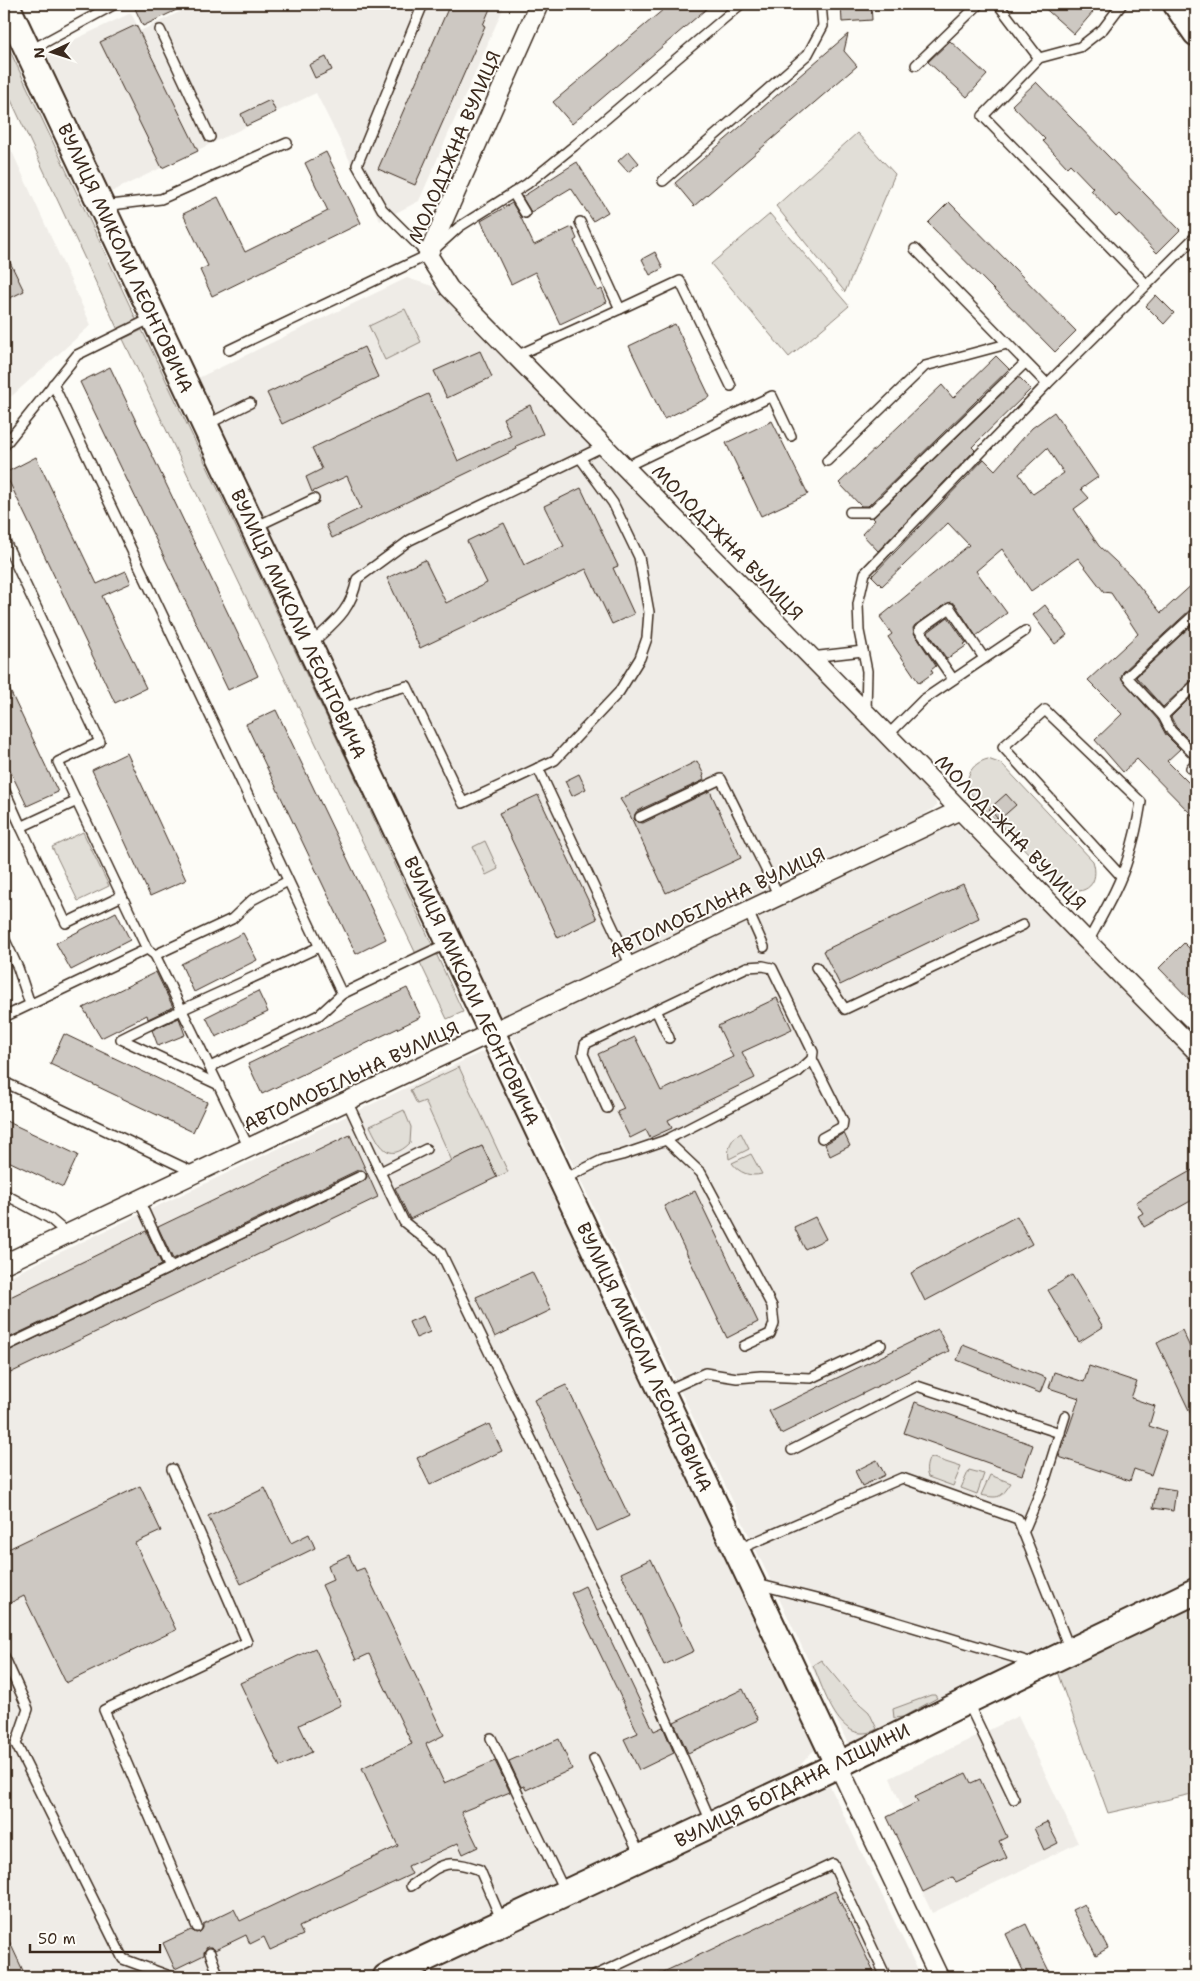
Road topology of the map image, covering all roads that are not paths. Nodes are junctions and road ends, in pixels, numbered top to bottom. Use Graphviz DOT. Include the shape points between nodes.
graph roads {
  1 [pos="6,4"];
  2 [pos="116,4"];
  3 [pos="423,4"];
  4 [pos="539,4"];
  5 [pos="740,4"];
  6 [pos="821,4"];
  7 [pos="979,4"];
  8 [pos="998,4"];
  9 [pos="1122,4"];
  10 [pos="1176,4"];
  11 [pos="160,30"];
  12 [pos="1196,34"];
  13 [pos="28,52"];
  14 [pos="1039,58"];
  15 [pos="916,65"];
  16 [pos="210,137"];
  17 [pos="287,143"];
  18 [pos="663,182"];
  19 [pos="513,193"];
  20 [pos="102,206"];
  21 [pos="524,213"];
  22 [pos="580,222"];
  23 [pos="1196,236"];
  24 [pos="915,249"];
  25 [pos="428,256"];
  26 [pos="1146,284"];
  27 [pos="620,310"];
  28 [pos="154,317"];
  29 [pos="1007,344"];
  30 [pos="229,350"];
  31 [pos="516,356"];
  32 [pos="1025,363"];
  33 [pos="53,384"];
  34 [pos="1047,384"];
  35 [pos="731,386"];
  36 [pos="250,403"];
  37 [pos="205,426"];
  38 [pos="791,436"];
  39 [pos="4,446"];
  40 [pos="604,446"];
  41 [pos="581,459"];
  42 [pos="827,461"];
  43 [pos="625,467"];
  44 [pos="314,500"];
  45 [pos="850,512"];
  46 [pos="254,528"];
  47 [pos="4,539"];
  48 [pos="1196,614"];
  49 [pos="1025,631"];
  50 [pos="309,646"];
  51 [pos="863,651"];
  52 [pos="811,657"];
  53 [pos="984,658"];
  54 [pos="953,679"];
  55 [pos="1196,684"];
  56 [pos="340,710"];
  57 [pos="866,713"];
  58 [pos="1163,716"];
  59 [pos="888,735"];
  60 [pos="1196,756"];
  61 [pos="1196,762"];
  62 [pos="538,768"];
  63 [pos="1196,773"];
  64 [pos="4,789"];
  65 [pos="77,801"];
  66 [pos="960,810"];
  67 [pos="640,816"];
  68 [pos="21,826"];
  69 [pos="1121,876"];
  70 [pos="288,882"];
  71 [pos="122,896"];
  72 [pos="779,896"];
  73 [pos="748,911"];
  74 [pos="1023,926"];
  75 [pos="4,938"];
  76 [pos="1088,942"];
  77 [pos="450,943"];
  78 [pos="319,947"];
  79 [pos="764,947"];
  80 [pos="147,949"];
  81 [pos="155,955"];
  82 [pos="631,966"];
  83 [pos="816,966"];
  84 [pos="342,994"];
  85 [pos="30,1004"];
  86 [pos="181,1008"];
  87 [pos="656,1010"];
  88 [pos="4,1017"];
  89 [pos="492,1032"];
  90 [pos="669,1038"];
  91 [pos="1196,1050"];
  92 [pos="812,1058"];
  93 [pos="210,1067"];
  94 [pos="4,1082"];
  95 [pos="219,1085"];
  96 [pos="348,1101"];
  97 [pos="607,1108"];
  98 [pos="822,1138"];
  99 [pos="666,1140"];
  100 [pos="249,1148"];
  101 [pos="426,1149"];
  102 [pos="380,1172"];
  103 [pos="195,1174"];
  104 [pos="361,1176"];
  105 [pos="562,1180"];
  106 [pos="4,1194"];
  107 [pos="139,1200"];
  108 [pos="68,1234"];
  109 [pos="4,1264"];
  110 [pos="170,1268"];
  111 [pos="881,1345"];
  112 [pos="744,1346"];
  113 [pos="4,1347"];
  114 [pos="662,1392"];
  115 [pos="1065,1416"];
  116 [pos="1060,1433"];
  117 [pos="792,1450"];
  118 [pos="172,1469"];
  119 [pos="1023,1533"];
  120 [pos="736,1550"];
  121 [pos="752,1583"];
  122 [pos="1196,1591"];
  123 [pos="1071,1651"];
  124 [pos="4,1656"];
  125 [pos="1041,1665"];
  126 [pos="967,1701"];
  127 [pos="491,1738"];
  128 [pos="594,1758"];
  129 [pos="838,1765"];
  130 [pos="1014,1799"];
  131 [pos="712,1824"];
  132 [pos="641,1857"];
  133 [pos="411,1886"];
  134 [pos="565,1893"];
  135 [pos="498,1912"];
  136 [pos="197,1927"];
  137 [pos="210,1953"];
  138 [pos="172,1977"];
  139 [pos="219,1977"];
  140 [pos="386,1977"];
  141 [pos="592,1977"];
  142 [pos="886,1977"];
  143 [pos="939,1977"];
  1 -- 13 [label="street, ВУЛИЦЯ МИКОЛИ ЛЕОНТОВИЧА"];
  2 -- 13 [label="lane"];
  3 -- 25 [label="lane" via="357,165 382,209"];
  4 -- 25 [label="street, МОЛОДІЖНА ВУЛИЦЯ"];
  5 -- 19 [label="lane" via="574,146"];
  6 -- 18 [label="lane" via="823,26 808,54"];
  7 -- 15 [label="lane"];
  8 -- 14 [label="lane"];
  9 -- 14 [label="lane" via="1103,29 1080,47"];
  10 -- 12 [label="street"];
  11 -- 16 [label="lane"];
  13 -- 20 [label="street, ВУЛИЦЯ МИКОЛИ ЛЕОНТОВИЧА"];
  14 -- 26 [label="lane" via="983,116"];
  17 -- 20 [label="lane" via="161,199"];
  19 -- 21 [label="lane"];
  19 -- 25 [label="lane" via="459,227"];
  20 -- 28 [label="street, ВУЛИЦЯ МИКОЛИ ЛЕОНТОВИЧА"];
  22 -- 27 [label="lane"];
  23 -- 26 [label="lane"];
  24 -- 29 [label="lane"];
  25 -- 30 [label="lane"];
  25 -- 31 [label="street, МОЛОДІЖНА ВУЛИЦЯ" via="449,288"];
  26 -- 34 [label="lane"];
  27 -- 31 [label="lane"];
  27 -- 35 [label="lane" via="680,281"];
  28 -- 33 [label="lane" via="77,355"];
  28 -- 37 [label="street, ВУЛИЦЯ МИКОЛИ ЛЕОНТОВИЧА"];
  29 -- 32 [label="lane"];
  29 -- 42 [label="lane" via="925,366"];
  31 -- 40 [label="street, МОЛОДІЖНА ВУЛИЦЯ"];
  32 -- 34 [label="lane"];
  32 -- 45 [label="lane" via="871,512"];
  33 -- 39 [label="lane"];
  33 -- 70 [label="lane"];
  34 -- 51 [label="lane" via="865,573 858,604"];
  36 -- 37 [label="lane"];
  37 -- 46 [label="street, ВУЛИЦЯ МИКОЛИ ЛЕОНТОВИЧА"];
  38 -- 43 [label="lane" via="772,396"];
  40 -- 41 [label="lane"];
  40 -- 43 [label="street, МОЛОДІЖНА ВУЛИЦЯ"];
  41 -- 50 [label="lane" via="410,540 357,579 348,607"];
  41 -- 62 [label="lane" via="613,503 639,557 649,612 647,638 640,658 619,692 555,760"];
  43 -- 52 [label="street, МОЛОДІЖНА ВУЛИЦЯ"];
  44 -- 46 [label="lane"];
  46 -- 50 [label="street, ВУЛИЦЯ МИКОЛИ ЛЕОНТОВИЧА"];
  47 -- 65 [label="lane" via="100,742 58,762"];
  48 -- 58 [label="lane" via="1127,677"];
  49 -- 53 [label="lane"];
  50 -- 56 [label="street, ВУЛИЦЯ МИКОЛИ ЛЕОНТОВИЧА"];
  51 -- 52 [label="lane"];
  51 -- 57 [label="lane" via="867,670"];
  52 -- 57 [label="street, МОЛОДІЖНА ВУЛИЦЯ"];
  53 -- 54 [label="lane"];
  53 -- 54 [label="lane" via="950,608 919,630"];
  54 -- 59 [label="lane" via="923,700"];
  55 -- 58 [label="lane"];
  56 -- 62 [label="lane" via="407,686 463,803"];
  56 -- 77 [label="street, ВУЛИЦЯ МИКОЛИ ЛЕОНТОВИЧА"];
  57 -- 59 [label="street, МОЛОДІЖНА ВУЛИЦЯ"];
  58 -- 60 [label="lane" via="1171,731"];
  59 -- 66 [label="street, МОЛОДІЖНА ВУЛИЦЯ"];
  61 -- 63 [label="lane" via="1191,768"];
  62 -- 82 [label="lane"];
  64 -- 68 [label="lane"];
  65 -- 68 [label="lane"];
  65 -- 71 [label="lane"];
  66 -- 72 [label="street, АВТОМОБІЛЬНА ВУЛИЦЯ"];
  66 -- 76 [label="street, МОЛОДІЖНА ВУЛИЦЯ"];
  67 -- 72 [label="lane" via="721,779"];
  68 -- 71 [label="lane" via="66,924"];
  69 -- 69 [label="lane" via="1136,833 1141,802 1045,710 1003,747"];
  69 -- 76 [label="lane"];
  70 -- 78 [label="lane"];
  70 -- 81 [label="lane" via="252,900 232,919"];
  71 -- 80 [label="lane"];
  72 -- 73 [label="street, АВТОМОБІЛЬНА ВУЛИЦЯ"];
  73 -- 79 [label="lane"];
  73 -- 82 [label="street, АВТОМОБІЛЬНА ВУЛИЦЯ"];
  74 -- 83 [label="lane" via="845,1009"];
  75 -- 85 [label="lane"];
  76 -- 91 [label="street, МОЛОДІЖНА ВУЛИЦЯ"];
  77 -- 84 [label="lane"];
  77 -- 89 [label="street, ВУЛИЦЯ МИКОЛИ ЛЕОНТОВИЧА"];
  78 -- 84 [label="lane"];
  78 -- 86 [label="lane"];
  80 -- 81 [label="lane"];
  80 -- 85 [label="lane"];
  81 -- 86 [label="lane"];
  82 -- 89 [label="street, АВТОМОБІЛЬНА ВУЛИЦЯ"];
  84 -- 93 [label="lane" via="319,1015"];
  85 -- 88 [label="lane"];
  86 -- 93 [label="lane"];
  86 -- 95 [label="lane" via="121,1038"];
  87 -- 90 [label="lane"];
  87 -- 92 [label="lane" via="747,967 772,968 813,1052"];
  87 -- 97 [label="lane" via="585,1044 583,1054"];
  89 -- 96 [label="street, АВТОМОБІЛЬНА ВУЛИЦЯ"];
  89 -- 105 [label="street, ВУЛИЦЯ МИКОЛИ ЛЕОНТОВИЧА"];
  92 -- 98 [label="lane" via="843,1121 842,1127"];
  92 -- 99 [label="lane" via="798,1072"];
  93 -- 95 [label="lane"];
  94 -- 103 [label="lane"];
  95 -- 100 [label="lane"];
  96 -- 100 [label="street, АВТОМОБІЛЬНА ВУЛИЦЯ"];
  96 -- 102 [label="lane"];
  99 -- 105 [label="lane" via="602,1160"];
  99 -- 112 [label="lane" via="701,1173 772,1306 774,1324 770,1334"];
  100 -- 103 [label="street, АВТОМОБІЛЬНА ВУЛИЦЯ"];
  101 -- 102 [label="lane"];
  102 -- 131 [label="lane" via="404,1222 440,1252 656,1696"];
  103 -- 107 [label="street, АВТОМОБІЛЬНА ВУЛИЦЯ"];
  104 -- 110 [label="lane"];
  105 -- 114 [label="street, ВУЛИЦЯ МИКОЛИ ЛЕОНТОВИЧА"];
  106 -- 108 [label="lane" via="49,1218"];
  107 -- 108 [label="street, АВТОМОБІЛЬНА ВУЛИЦЯ"];
  107 -- 110 [label="lane"];
  108 -- 109 [label="street, АВТОМОБІЛЬНА ВУЛИЦЯ"];
  110 -- 113 [label="lane"];
  111 -- 114 [label="lane" via="811,1378 737,1378 705,1373"];
  114 -- 120 [label="street, ВУЛИЦЯ МИКОЛИ ЛЕОНТОВИЧА"];
  115 -- 116 [label="lane"];
  116 -- 117 [label="lane" via="917,1386"];
  116 -- 119 [label="lane"];
  118 -- 136 [label="lane" via="247,1642 104,1710"];
  119 -- 120 [label="lane" via="1018,1519 902,1478"];
  119 -- 123 [label="lane"];
  120 -- 121 [label="street, ВУЛИЦЯ МИКОЛИ ЛЕОНТОВИЧА"];
  121 -- 125 [label="lane" via="836,1604"];
  121 -- 129 [label="street, ВУЛИЦЯ МИКОЛИ ЛЕОНТОВИЧА"];
  122 -- 123 [label="street, ВУЛИЦЯ БОГДАНА ЛІЩИНИ"];
  123 -- 125 [label="street, ВУЛИЦЯ БОГДАНА ЛІЩИНИ"];
  124 -- 138 [label="lane" via="28,1709 16,1744 123,1959"];
  125 -- 126 [label="street, ВУЛИЦЯ БОГДАНА ЛІЩИНИ"];
  126 -- 129 [label="street, ВУЛИЦЯ БОГДАНА ЛІЩИНИ"];
  126 -- 130 [label="lane"];
  127 -- 134 [label="lane"];
  128 -- 132 [label="lane"];
  129 -- 131 [label="street, ВУЛИЦЯ БОГДАНА ЛІЩИНИ"];
  129 -- 143 [label="street, ВУЛИЦЯ МИКОЛИ ЛЕОНТОВИЧА"];
  131 -- 132 [label="street, ВУЛИЦЯ БОГДАНА ЛІЩИНИ"];
  132 -- 134 [label="street, ВУЛИЦЯ БОГДАНА ЛІЩИНИ"];
  133 -- 135 [label="lane" via="448,1862 461,1864 480,1870"];
  134 -- 140 [label="street, ВУЛИЦЯ БОГДАНА ЛІЩИНИ"];
  137 -- 139 [label="lane"];
  141 -- 142 [label="lane" via="834,1864"];
}
